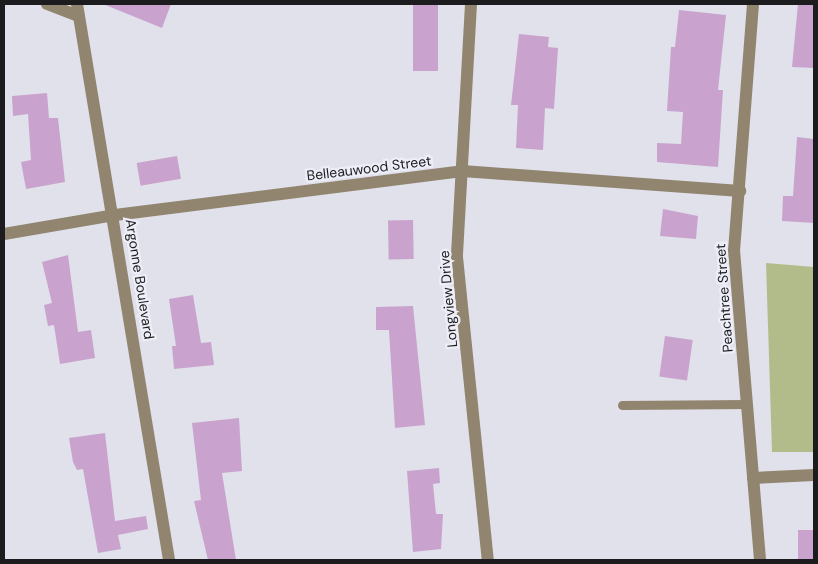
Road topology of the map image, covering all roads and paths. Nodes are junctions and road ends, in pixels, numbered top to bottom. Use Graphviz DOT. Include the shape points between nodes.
graph roads {
  1 [pos="46,4"];
  2 [pos="471,4"];
  3 [pos="753,4"];
  4 [pos="78,10"];
  5 [pos="462,171"];
  6 [pos="740,191"];
  7 [pos="114,215"];
  8 [pos="4,234"];
  9 [pos="622,404"];
  10 [pos="747,404"];
  11 [pos="814,475"];
  12 [pos="753,478"];
  13 [pos="169,560"];
  14 [pos="488,560"];
  15 [pos="760,560"];
  1 -- 4 [label="street"];
  2 -- 5 [label="street, Longview Drive"];
  3 -- 6 [label="street, Peachtree Street"];
  4 -- 7 [label="street, Argonne Boulevard"];
  5 -- 6 [label="street, Belleauwood Street"];
  5 -- 7 [label="street, Belleauwood Street"];
  5 -- 14 [label="street, Longview Drive" via="457,257"];
  6 -- 10 [label="street, Peachtree Street" via="734,250"];
  7 -- 8 [label="street, Belleauwood Street"];
  7 -- 13 [label="street, Argonne Boulevard"];
  9 -- 10 [label="lane"];
  10 -- 12 [label="street, Peachtree Street"];
  11 -- 12 [label="street"];
  12 -- 15 [label="street, Peachtree Street"];
}
